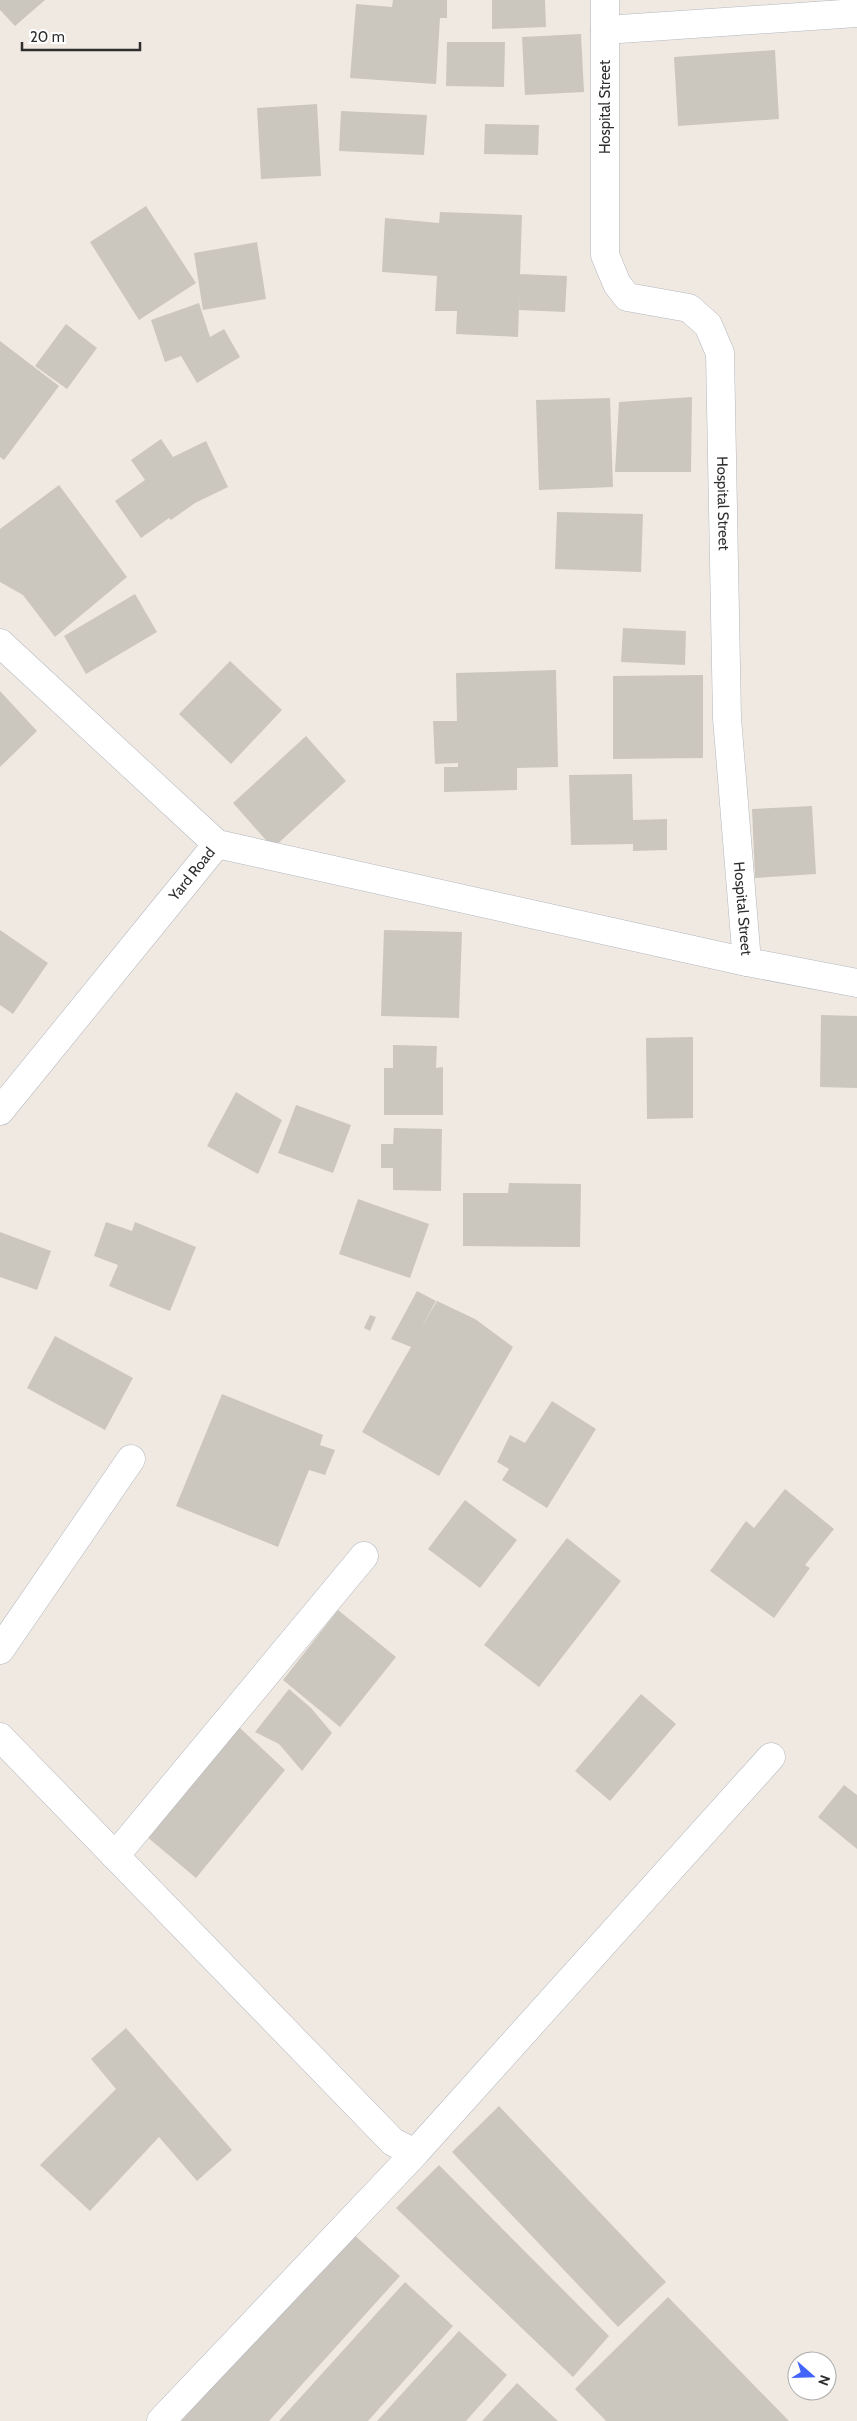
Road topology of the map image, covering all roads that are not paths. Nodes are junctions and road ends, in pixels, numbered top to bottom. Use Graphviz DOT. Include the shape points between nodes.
graph roads {
  1 [pos="605,0"];
  2 [pos="857,13"];
  3 [pos="605,30"];
  4 [pos="0,643"];
  5 [pos="217,844"];
  6 [pos="747,962"];
  7 [pos="857,983"];
  8 [pos="0,1111"];
  9 [pos="131,1459"];
  10 [pos="364,1556"];
  11 [pos="0,1650"];
  12 [pos="0,1737"];
  13 [pos="771,1757"];
  14 [pos="115,1856"];
  15 [pos="415,2153"];
  16 [pos="161,2421"];
  1 -- 3 [label="street, Hospital Street"];
  2 -- 3 [label="street"];
  3 -- 6 [label="street, Hospital Street" via="605,255 617,284 627,297 689,308 708,325 720,353 727,718"];
  4 -- 5 [label="street, Yard Road"];
  5 -- 6 [label="street"];
  5 -- 8 [label="street, Yard Road"];
  6 -- 7 [label="street, Hospital Street"];
  9 -- 11 [label="street"];
  10 -- 14 [label="street"];
  12 -- 14 [label="street"];
  13 -- 15 [label="street"];
  14 -- 15 [label="street" via="392,2142"];
  15 -- 16 [label="street"];
}
